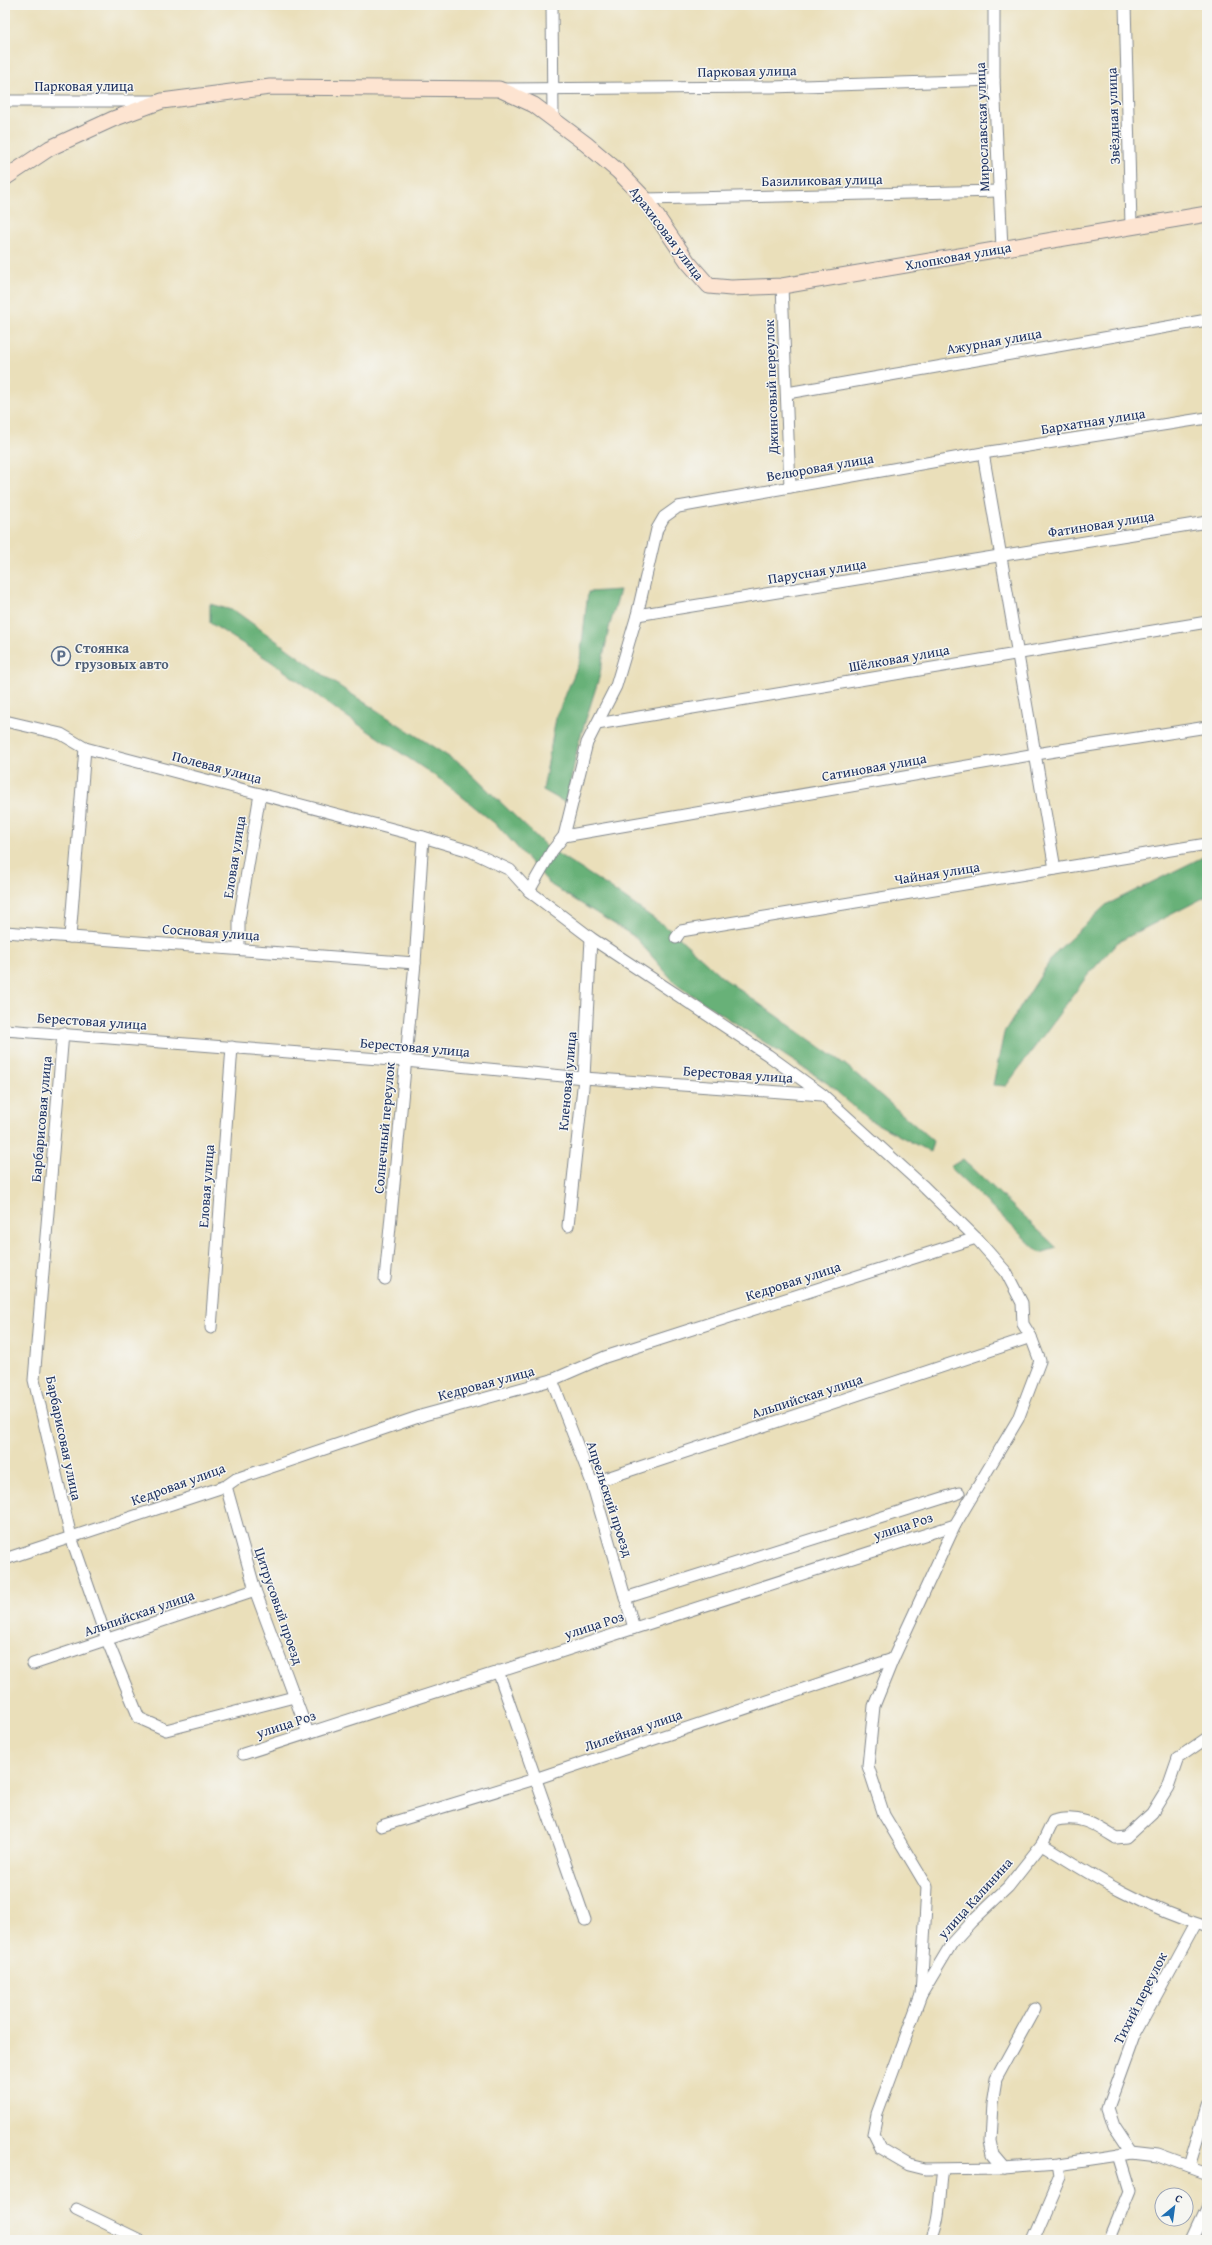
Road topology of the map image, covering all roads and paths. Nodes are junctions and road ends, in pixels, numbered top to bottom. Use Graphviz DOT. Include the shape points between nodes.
graph roads {
  1 [pos="552,5"];
  2 [pos="994,5"];
  3 [pos="1125,5"];
  4 [pos="994,80"];
  5 [pos="553,88"];
  6 [pos="499,89"];
  7 [pos="5,101"];
  8 [pos="162,101"];
  9 [pos="552,117"];
  10 [pos="5,178"];
  11 [pos="999,191"];
  12 [pos="645,199"];
  13 [pos="1207,214"];
  14 [pos="1131,225"];
  15 [pos="1002,248"];
  16 [pos="709,286"];
  17 [pos="782,286"];
  18 [pos="1207,320"];
  19 [pos="787,392"];
  20 [pos="1207,418"];
  21 [pos="983,453"];
  22 [pos="790,487"];
  23 [pos="1207,522"];
  24 [pos="1001,556"];
  25 [pos="637,616"];
  26 [pos="1207,622"];
  27 [pos="1018,653"];
  28 [pos="5,721"];
  29 [pos="597,724"];
  30 [pos="1207,727"];
  31 [pos="85,748"];
  32 [pos="1036,754"];
  33 [pos="260,794"];
  34 [pos="564,836"];
  35 [pos="424,837"];
  36 [pos="1207,844"];
  37 [pos="1055,869"];
  38 [pos="529,891"];
  39 [pos="5,932"];
  40 [pos="70,937"];
  41 [pos="591,938"];
  42 [pos="676,938"];
  43 [pos="239,948"];
  44 [pos="415,963"];
  45 [pos="5,1030"];
  46 [pos="63,1033"];
  47 [pos="232,1047"];
  48 [pos="405,1060"];
  49 [pos="584,1078"];
  50 [pos="823,1095"];
  51 [pos="568,1226"];
  52 [pos="976,1238"];
  53 [pos="384,1279"];
  54 [pos="211,1328"];
  55 [pos="1031,1337"];
  56 [pos="552,1380"];
  57 [pos="592,1483"];
  58 [pos="226,1486"];
  59 [pos="959,1493"];
  60 [pos="955,1525"];
  61 [pos="72,1537"];
  62 [pos="5,1559"];
  63 [pos="255,1590"];
  64 [pos="625,1598"];
  65 [pos="634,1628"];
  66 [pos="107,1640"];
  67 [pos="893,1659"];
  68 [pos="33,1664"];
  69 [pos="498,1671"];
  70 [pos="294,1697"];
  71 [pos="139,1718"];
  72 [pos="308,1733"];
  73 [pos="1207,1738"];
  74 [pos="243,1754"];
  75 [pos="535,1779"];
  76 [pos="381,1826"];
  77 [pos="1042,1844"];
  78 [pos="585,1920"];
  79 [pos="1195,1924"];
  80 [pos="1207,1927"];
  81 [pos="921,1995"];
  82 [pos="1035,2008"];
  83 [pos="1207,2107"];
  84 [pos="1132,2153"];
  85 [pos="1118,2155"];
  86 [pos="1058,2164"];
  87 [pos="1189,2167"];
  88 [pos="1004,2168"];
  89 [pos="943,2170"];
  90 [pos="1207,2174"];
  91 [pos="1207,2208"];
  92 [pos="76,2209"];
  93 [pos="140,2240"];
  94 [pos="931,2240"];
  95 [pos="1033,2240"];
  96 [pos="1109,2240"];
  97 [pos="1192,2240"];
  1 -- 5 [label="street"];
  2 -- 4 [label="street, Мирославская улица"];
  3 -- 14 [label="street, Звёздная улица"];
  4 -- 5 [label="street, Парковая улица" via="772,87"];
  4 -- 11 [label="street, Мирославская улица"];
  5 -- 6 [label="street, Парковая улица"];
  5 -- 9 [label="street"];
  6 -- 8 [label="street" via="270,87"];
  6 -- 9 [label="street, Арахисовая улица" via="528,101"];
  7 -- 8 [label="street, Парковая улица"];
  8 -- 10 [label="street" via="113,119 50,148"];
  9 -- 12 [label="street, Арахисовая улица" via="619,172"];
  11 -- 12 [label="street, Базиликовая улица"];
  11 -- 15 [label="street, Мирославская улица"];
  12 -- 16 [label="street, Арахисовая улица" via="688,262"];
  13 -- 14 [label="street, Хлопковая улица"];
  14 -- 15 [label="street, Хлопковая улица"];
  15 -- 17 [label="street, Хлопковая улица"];
  16 -- 17 [label="street, Хлопковая улица"];
  17 -- 19 [label="street, Джинсовый переулок"];
  18 -- 19 [label="street, Ажурная улица"];
  19 -- 22 [label="street, Джинсовый переулок"];
  20 -- 21 [label="street, Бархатная улица"];
  21 -- 22 [label="street, Велюровая улица"];
  21 -- 24 [label="street"];
  22 -- 25 [label="street, Велюровая улица" via="678,507 664,517 657,529"];
  23 -- 24 [label="street, Фатиновая улица"];
  24 -- 25 [label="street, Парусная улица"];
  24 -- 27 [label="street"];
  25 -- 29 [label="street" via="616,686"];
  26 -- 27 [label="street, Шёлковая улица"];
  27 -- 29 [label="street, Шёлковая улица"];
  27 -- 32 [label="street"];
  28 -- 31 [label="street, Полевая улица" via="61,734"];
  29 -- 34 [label="street" via="587,743"];
  30 -- 32 [label="street, Сатиновая улица"];
  31 -- 33 [label="street, Полевая улица"];
  31 -- 40 [label="street"];
  32 -- 34 [label="street, Сатиновая улица"];
  32 -- 37 [label="street"];
  33 -- 35 [label="street, Полевая улица"];
  33 -- 43 [label="street, Еловая улица" via="239,920"];
  34 -- 38 [label="street" via="552,850"];
  35 -- 38 [label="street, Полевая улица" via="470,851 510,870"];
  35 -- 44 [label="street, Солнечный переулок"];
  36 -- 37 [label="street, Чайная улица"];
  37 -- 42 [label="street, Чайная улица" via="681,931"];
  38 -- 41 [label="street, Полевая улица"];
  39 -- 40 [label="street, Сосновая улица"];
  40 -- 43 [label="street, Сосновая улица"];
  41 -- 49 [label="street, Кленовая улица"];
  41 -- 50 [label="street, Полевая улица" via="768,1055"];
  43 -- 44 [label="street, Сосновая улица"];
  44 -- 48 [label="street, Солнечный переулок"];
  45 -- 46 [label="street, Берестовая улица"];
  46 -- 47 [label="street, Берестовая улица"];
  46 -- 61 [label="street, Барбарисовая улица" via="34,1380"];
  47 -- 48 [label="street, Берестовая улица"];
  47 -- 54 [label="street, Еловая улица"];
  48 -- 49 [label="street, Берестовая улица"];
  48 -- 53 [label="street, Солнечный переулок"];
  49 -- 50 [label="street, Берестовая улица"];
  49 -- 51 [label="street, Кленовая улица"];
  50 -- 52 [label="street, Полевая улица"];
  52 -- 55 [label="street, Полевая улица" via="1006,1272 1022,1303 1023,1324"];
  52 -- 56 [label="street, Кедровая улица" via="605,1357"];
  55 -- 57 [label="street, Альпийская улица"];
  55 -- 60 [label="street, Полевая улица" via="1040,1361 1018,1419"];
  56 -- 57 [label="street, Апрельский проезд"];
  56 -- 58 [label="street, Кедровая улица" via="424,1415 236,1479"];
  57 -- 64 [label="street, Апрельский проезд"];
  58 -- 61 [label="street, Кедровая улица"];
  58 -- 63 [label="street, Цитрусовый проезд"];
  59 -- 64 [label="street, улица Роз"];
  60 -- 65 [label="street, улица Роз"];
  60 -- 67 [label="street, Полевая улица"];
  61 -- 62 [label="street, Кедровая улица"];
  61 -- 66 [label="street, Барбарисовая улица"];
  63 -- 66 [label="street, Альпийская улица"];
  63 -- 70 [label="street, Цитрусовый проезд"];
  64 -- 65 [label="street, Апрельский проезд"];
  65 -- 69 [label="street, улица Роз"];
  66 -- 68 [label="street, Альпийская улица"];
  66 -- 71 [label="street, Барбарисовая улица"];
  67 -- 75 [label="street, Лилейная улица"];
  67 -- 81 [label="street, Полевая улица" via="874,1706 868,1766 884,1815 927,1887"];
  69 -- 72 [label="street, улица Роз"];
  69 -- 75 [label="street"];
  70 -- 71 [label="street, улица Роз" via="166,1730"];
  70 -- 72 [label="street, Цитрусовый проезд"];
  72 -- 74 [label="street, улица Роз"];
  73 -- 77 [label="street, улица Калинина" via="1178,1758 1168,1787 1152,1813 1126,1837 1116,1838 1095,1824 1068,1817 1053,1821"];
  75 -- 76 [label="street, Лилейная улица"];
  75 -- 78 [label="street"];
  77 -- 79 [label="street" via="1106,1885"];
  77 -- 81 [label="street, улица Калинина" via="1008,1887 952,1943"];
  79 -- 80 [label="street"];
  79 -- 84 [label="street, Тихий переулок" via="1134,2036 1108,2108 1114,2126"];
  81 -- 89 [label="street, улица Калинина" via="877,2114 874,2134 880,2148 909,2165"];
  82 -- 88 [label="street" via="996,2079 990,2141 993,2154"];
  83 -- 87 [label="street"];
  84 -- 85 [label="street"];
  84 -- 87 [label="street" via="1158,2156"];
  85 -- 86 [label="street"];
  85 -- 96 [label="street" via="1129,2191"];
  86 -- 88 [label="street"];
  86 -- 95 [label="street" via="1060,2177"];
  87 -- 90 [label="street"];
  88 -- 89 [label="street"];
  89 -- 94 [label="street" via="938,2219"];
  91 -- 97 [label="street"];
  92 -- 93 [label="street"];
}
